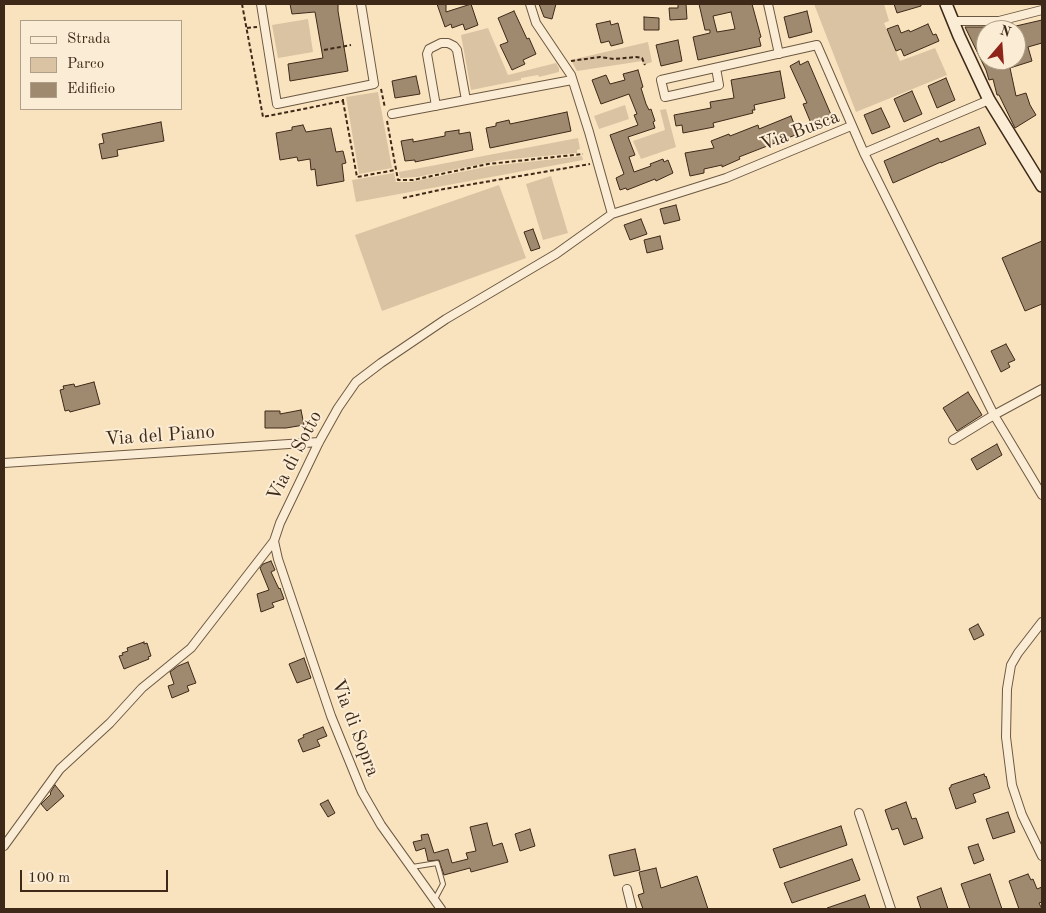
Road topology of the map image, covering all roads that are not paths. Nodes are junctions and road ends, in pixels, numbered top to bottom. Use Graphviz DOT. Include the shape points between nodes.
graph roads {
  1 [pos="260,4"];
  2 [pos="361,4"];
  3 [pos="530,4"];
  4 [pos="768,4"];
  5 [pos="946,4"];
  6 [pos="1042,10"];
  7 [pos="952,21"];
  8 [pos="779,54"];
  9 [pos="716,68"];
  10 [pos="572,80"];
  11 [pos="466,100"];
  12 [pos="989,100"];
  13 [pos="436,106"];
  14 [pos="392,114"];
  15 [pos="851,126"];
  16 [pos="864,153"];
  17 [pos="1042,186"];
  18 [pos="612,214"];
  19 [pos="1042,389"];
  20 [pos="994,415"];
  21 [pos="953,440"];
  22 [pos="319,442"];
  23 [pos="4,463"];
  24 [pos="1042,495"];
  25 [pos="274,541"];
  26 [pos="1042,622"];
  27 [pos="859,812"];
  28 [pos="4,846"];
  29 [pos="1042,856"];
  30 [pos="411,867"];
  31 [pos="627,889"];
  32 [pos="435,899"];
  33 [pos="441,909"];
  34 [pos="632,909"];
  35 [pos="891,909"];
  1 -- 2 [label="street" via="277,104 374,84"];
  3 -- 10 [label="street" via="536,23"];
  4 -- 8 [label="street"];
  5 -- 7 [label="main road"];
  6 -- 7 [label="street" via="994,21"];
  7 -- 12 [label="main road"];
  8 -- 9 [label="street"];
  8 -- 15 [label="street" via="817,45"];
  9 -- 9 [label="street" via="661,80 665,97 720,85"];
  10 -- 11 [label="street"];
  10 -- 18 [label="street"];
  11 -- 13 [label="street"];
  11 -- 13 [label="street" via="457,50 448,43 441,43 429,49 427,54"];
  12 -- 16 [label="street"];
  12 -- 17 [label="main road"];
  13 -- 14 [label="street"];
  15 -- 16 [label="street, Via Busca"];
  15 -- 18 [label="street, Via Busca" via="726,178"];
  16 -- 20 [label="street, Via Busca"];
  18 -- 22 [label="street, Via di Sotto" via="556,254 446,319 356,382"];
  19 -- 20 [label="street"];
  20 -- 21 [label="street"];
  20 -- 24 [label="street, Via Busca"];
  22 -- 23 [label="street, Via del Piano"];
  22 -- 25 [label="street, Via di Sotto"];
  25 -- 28 [label="street, Via di Sotto" via="191,648 142,688 60,769"];
  25 -- 30 [label="street, Via di Sopra" via="331,716 362,792 381,826"];
  26 -- 29 [label="street" via="1012,665 1007,689 1006,737 1012,785"];
  27 -- 35 [label="street"];
  30 -- 32 [label="street, Via di Sopra"];
  30 -- 32 [label="lane" via="437,863 443,884"];
  31 -- 34 [label="street"];
  32 -- 33 [label="street, Via di Sopra"];
}
